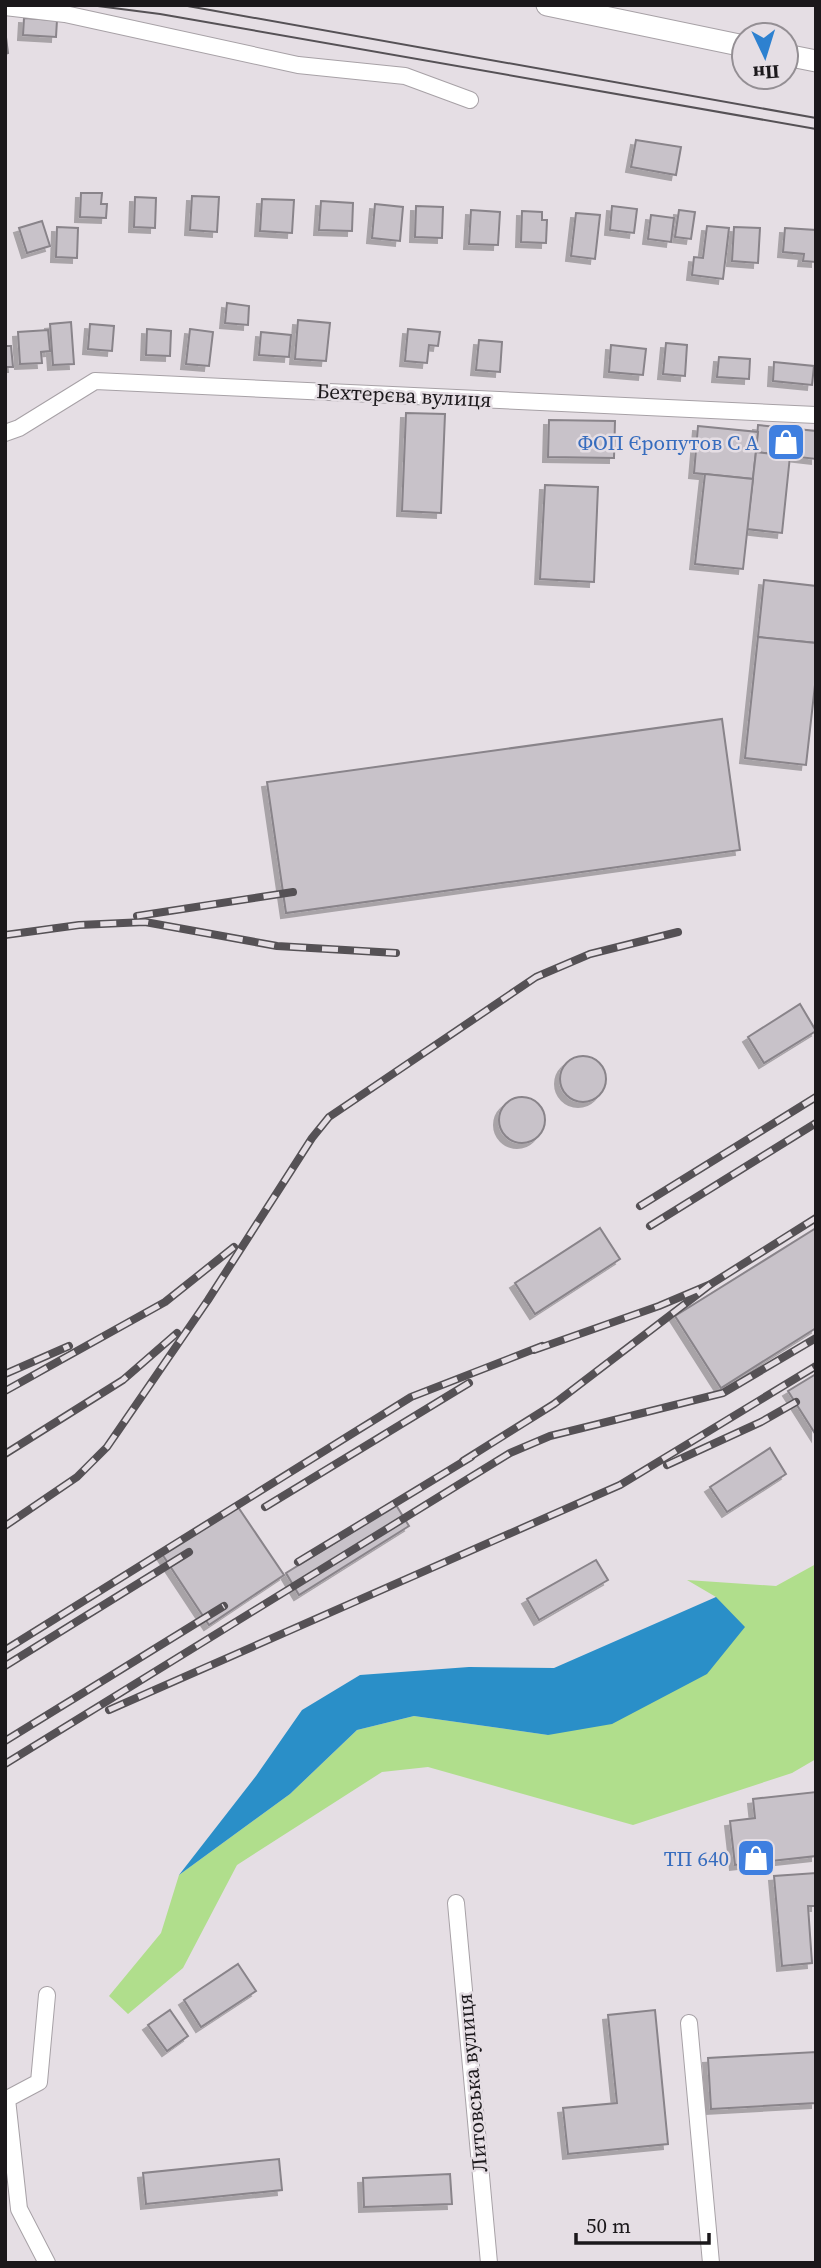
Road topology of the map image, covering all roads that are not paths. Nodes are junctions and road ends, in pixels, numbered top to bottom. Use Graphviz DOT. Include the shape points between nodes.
graph roads {
  1 [pos="547,5"];
  2 [pos="5,7"];
  3 [pos="730,43"];
  4 [pos="470,100"];
  5 [pos="816,415"];
  6 [pos="5,433"];
  7 [pos="456,1903"];
  8 [pos="47,1995"];
  9 [pos="689,2023"];
  10 [pos="47,2263"];
  11 [pos="489,2263"];
  12 [pos="711,2263"];
  1 -- 3 [label="main road"];
  2 -- 4 [label="street" via="65,14 298,65 405,76"];
  5 -- 6 [label="street, Бехтерєва вулиця" via="95,382"];
  7 -- 11 [label="street, Литовська вулиця"];
  8 -- 10 [label="street" via="38,2082 7,2099 19,2209"];
  9 -- 12 [label="street"];
}
